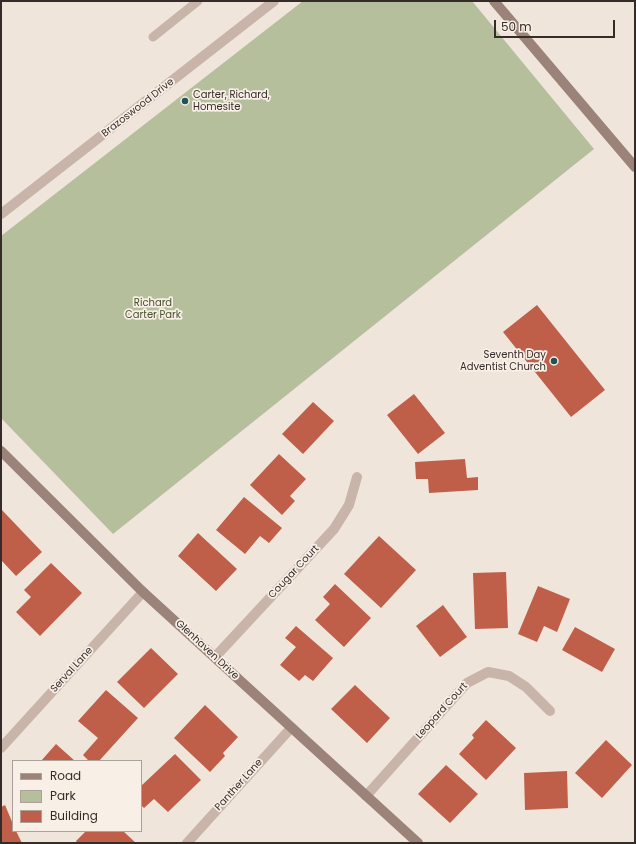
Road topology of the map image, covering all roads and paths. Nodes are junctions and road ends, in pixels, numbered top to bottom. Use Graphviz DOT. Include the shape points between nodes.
graph roads {
  1 [pos="198,1"];
  2 [pos="274,1"];
  3 [pos="494,1"];
  4 [pos="153,36"];
  5 [pos="635,167"];
  6 [pos="1,214"];
  7 [pos="1,451"];
  8 [pos="357,477"];
  9 [pos="143,592"];
  10 [pos="215,658"];
  11 [pos="550,711"];
  12 [pos="291,728"];
  13 [pos="1,748"];
  14 [pos="366,796"];
  15 [pos="187,843"];
  16 [pos="418,843"];
  1 -- 4 [label="lane"];
  2 -- 6 [label="street, Brazoswood Drive"];
  3 -- 5 [label="street"];
  7 -- 9 [label="street, Glenhaven Drive"];
  8 -- 10 [label="street, Cougar Court" via="349,505 334,529"];
  9 -- 10 [label="street, Glenhaven Drive"];
  9 -- 13 [label="street, Serval Lane"];
  10 -- 12 [label="street, Glenhaven Drive"];
  11 -- 14 [label="street, Leopard Court" via="526,687 509,676 488,672 467,683"];
  12 -- 14 [label="street, Glenhaven Drive"];
  12 -- 15 [label="street, Panther Lane"];
  14 -- 16 [label="street, Glenhaven Drive"];
}
